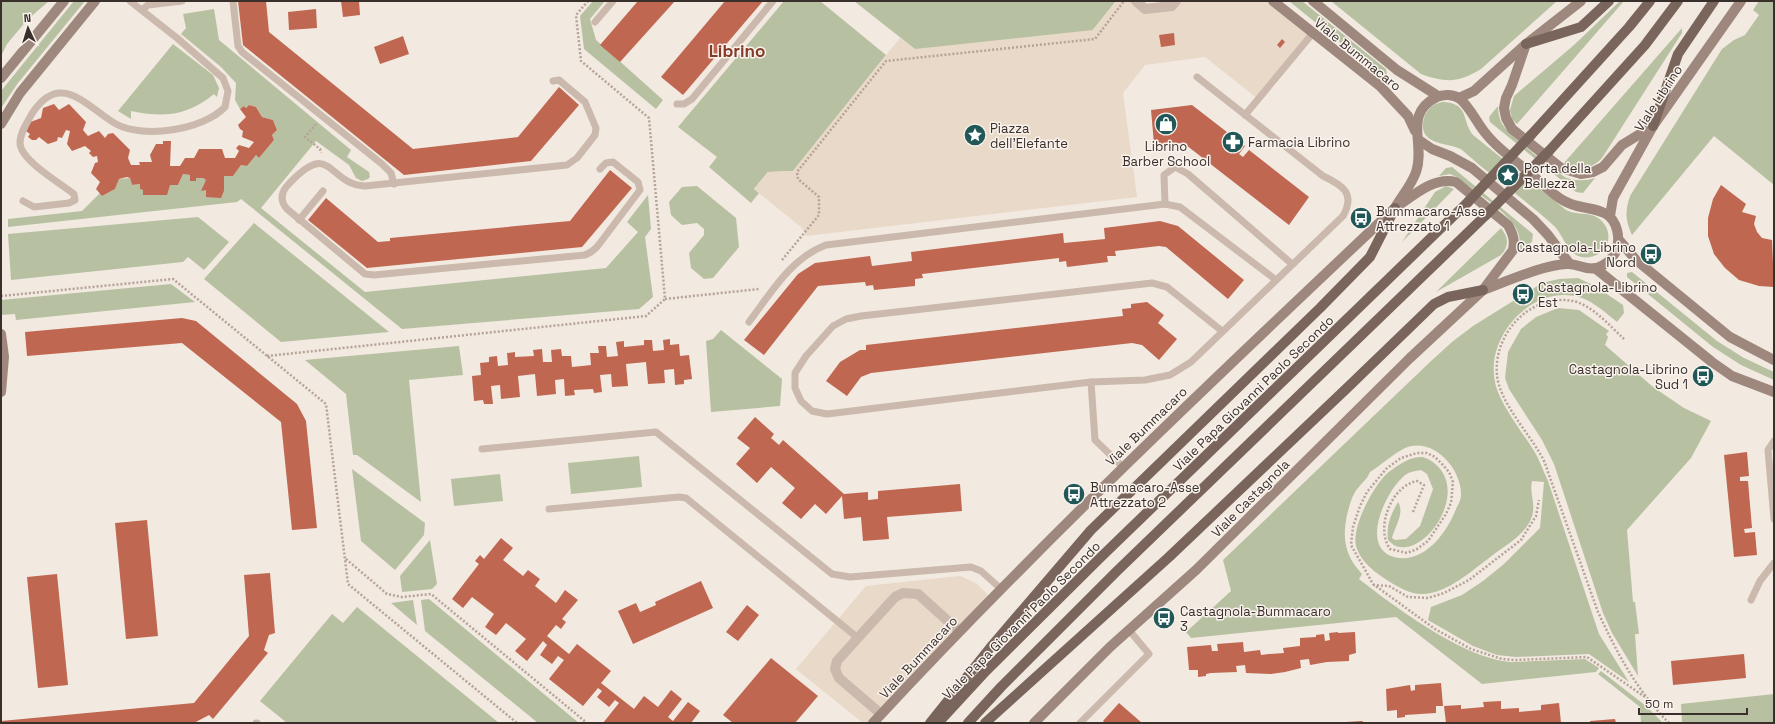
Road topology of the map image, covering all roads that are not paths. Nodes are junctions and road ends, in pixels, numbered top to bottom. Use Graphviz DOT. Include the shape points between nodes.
graph roads {
  1 [pos="64,1"];
  2 [pos="95,1"];
  3 [pos="130,1"];
  4 [pos="182,1"];
  5 [pos="233,1"];
  6 [pos="613,1"];
  7 [pos="773,1"];
  8 [pos="1136,1"];
  9 [pos="1176,1"];
  10 [pos="1273,1"];
  11 [pos="1313,1"];
  12 [pos="1581,1"];
  13 [pos="1609,1"];
  14 [pos="1650,1"];
  15 [pos="1678,1"];
  16 [pos="1714,1"];
  17 [pos="1740,1"];
  18 [pos="142,10"];
  19 [pos="595,22"];
  20 [pos="1313,34"];
  21 [pos="1526,44"];
  22 [pos="1197,77"];
  23 [pos="1,78"];
  24 [pos="553,81"];
  25 [pos="1438,96"];
  26 [pos="1458,98"];
  27 [pos="677,104"];
  28 [pos="1245,115"];
  29 [pos="1,124"];
  30 [pos="1653,126"];
  31 [pos="1418,137"];
  32 [pos="600,169"];
  33 [pos="394,184"];
  34 [pos="323,191"];
  35 [pos="22,201"];
  36 [pos="1165,204"];
  37 [pos="1395,208"];
  38 [pos="1610,216"];
  39 [pos="299,220"];
  40 [pos="1619,240"];
  41 [pos="1292,264"];
  42 [pos="1568,264"];
  43 [pos="1595,268"];
  44 [pos="1276,280"];
  45 [pos="1484,290"];
  46 [pos="749,322"];
  47 [pos="1222,331"];
  48 [pos="1,334"];
  49 [pos="1774,360"];
  50 [pos="1091,382"];
  51 [pos="1,392"];
  52 [pos="1774,392"];
  53 [pos="1774,441"];
  54 [pos="482,449"];
  55 [pos="1123,467"];
  56 [pos="549,509"];
  57 [pos="1774,519"];
  58 [pos="1774,562"];
  59 [pos="1000,588"];
  60 [pos="1751,600"];
  61 [pos="1129,630"];
  62 [pos="959,631"];
  63 [pos="858,638"];
  64 [pos="881,714"];
  65 [pos="873,723"];
  66 [pos="930,723"];
  67 [pos="938,723"];
  68 [pos="968,723"];
  69 [pos="985,723"];
  70 [pos="1034,723"];
  71 [pos="1080,723"];
  1 -- 23 [label="main road"];
  2 -- 29 [label="main road" via="20,93"];
  3 -- 18 [label="lane"];
  4 -- 18 [label="lane" via="148,5"];
  5 -- 33 [label="lane" via="239,49 388,169"];
  6 -- 19 [label="lane"];
  7 -- 27 [label="lane" via="692,99 684,104"];
  8 -- 9 [label="street" via="1145,9 1172,6"];
  10 -- 20 [label="main road, Viale Bummacaro"];
  11 -- 25 [label="main road" via="1397,70"];
  12 -- 21 [label="main road"];
  13 -- 21 [label="main road" via="1581,27"];
  14 -- 67 [label="main road, Viale Papa Giovanni Paolo Secondo, bridge" via="1532,135 1468,202 1096,561"];
  15 -- 68 [label="main road, bridge" via="1645,45 1486,216 1117,572"];
  16 -- 30 [label="main road" via="1678,54"];
  17 -- 30 [label="main road, Viale Librino"];
  18 -- 35 [label="lane" via="223,78 228,91 225,107 208,120 195,125 180,129 144,130 118,125 72,94 61,92 49,95 28,120 21,137 21,148 27,158 74,194 75,200 34,207"];
  20 -- 28 [label="lane"];
  20 -- 31 [label="main road, Viale Bummacaro" via="1385,91 1408,116"];
  21 -- 26 [label="main road" via="1474,91"];
  21 -- 30 [label="main road" via="1506,98 1506,118 1512,128 1561,168 1581,174 1593,172 1603,166 1622,146"];
  22 -- 28 [label="lane"];
  24 -- 33 [label="lane" via="562,82 586,102 595,124 595,135 573,162 560,167"];
  25 -- 26 [label="main road" via="1449,95"];
  25 -- 31 [label="main road" via="1427,102 1420,110 1416,119"];
  26 -- 38 [label="main road" via="1487,136 1550,190 1570,204 1598,209"];
  28 -- 41 [label="lane" via="1323,176 1341,185 1348,196 1348,206 1343,216"];
  30 -- 38 [label="main road, Viale Librino" via="1613,198"];
  31 -- 37 [label="main road" via="1416,172"];
  31 -- 42 [label="main road" via="1432,149 1472,168 1548,235"];
  32 -- 39 [label="lane" via="606,163 615,164 638,182 640,190 597,247 585,255 365,274"];
  33 -- 39 [label="lane" via="358,186 331,168 314,164 301,171 282,194 283,205"];
  34 -- 39 [label="lane"];
  36 -- 41 [label="lane" via="1164,175 1175,166 1188,174"];
  36 -- 44 [label="lane" via="1180,207"];
  36 -- 46 [label="lane" via="826,245 802,257"];
  37 -- 45 [label="main road" via="1436,182 1447,180 1456,182 1508,225 1513,234 1513,250"];
  37 -- 55 [label="main road, Viale Bummacaro"];
  37 -- 66 [label="main road" via="1370,257 1091,530"];
  38 -- 40 [label="main road" via="1616,226"];
  40 -- 43 [label="main road" via="1615,254 1607,263"];
  40 -- 49 [label="main road" via="1636,260 1730,337"];
  41 -- 44 [label="lane"];
  42 -- 43 [label="main road"];
  42 -- 45 [label="main road"];
  43 -- 52 [label="main road" via="1732,376"];
  44 -- 47 [label="lane"];
  45 -- 61 [label="main road, Viale Castagnola" via="1410,358 1196,570"];
  45 -- 69 [label="main road" via="1448,297 1434,304 1169,558"];
  47 -- 50 [label="lane" via="1191,362 1170,375 1145,380"];
  47 -- 50 [label="lane" via="1167,287 1152,283 846,319 833,326 806,356 795,373 795,388 801,401 812,411 827,414"];
  48 -- 51 [label="main road" via="4,358"];
  50 -- 55 [label="lane" via="1095,440"];
  53 -- 57 [label="lane" via="1768,450"];
  54 -- 59 [label="lane" via="656,432 832,574 850,577 971,567 981,571"];
  55 -- 59 [label="main road, Viale Bummacaro"];
  56 -- 63 [label="lane" via="686,498"];
  58 -- 60 [label="lane" via="1760,580"];
  59 -- 62 [label="main road, Viale Bummacaro"];
  61 -- 70 [label="main road, Viale Castagnola"];
  61 -- 71 [label="lane" via="1148,654"];
  62 -- 63 [label="street" via="923,597 912,592 895,597"];
  62 -- 64 [label="main road, Viale Bummacaro"];
  63 -- 64 [label="street" via="837,661 836,674"];
  64 -- 65 [label="main road, Viale Bummacaro"];
}
